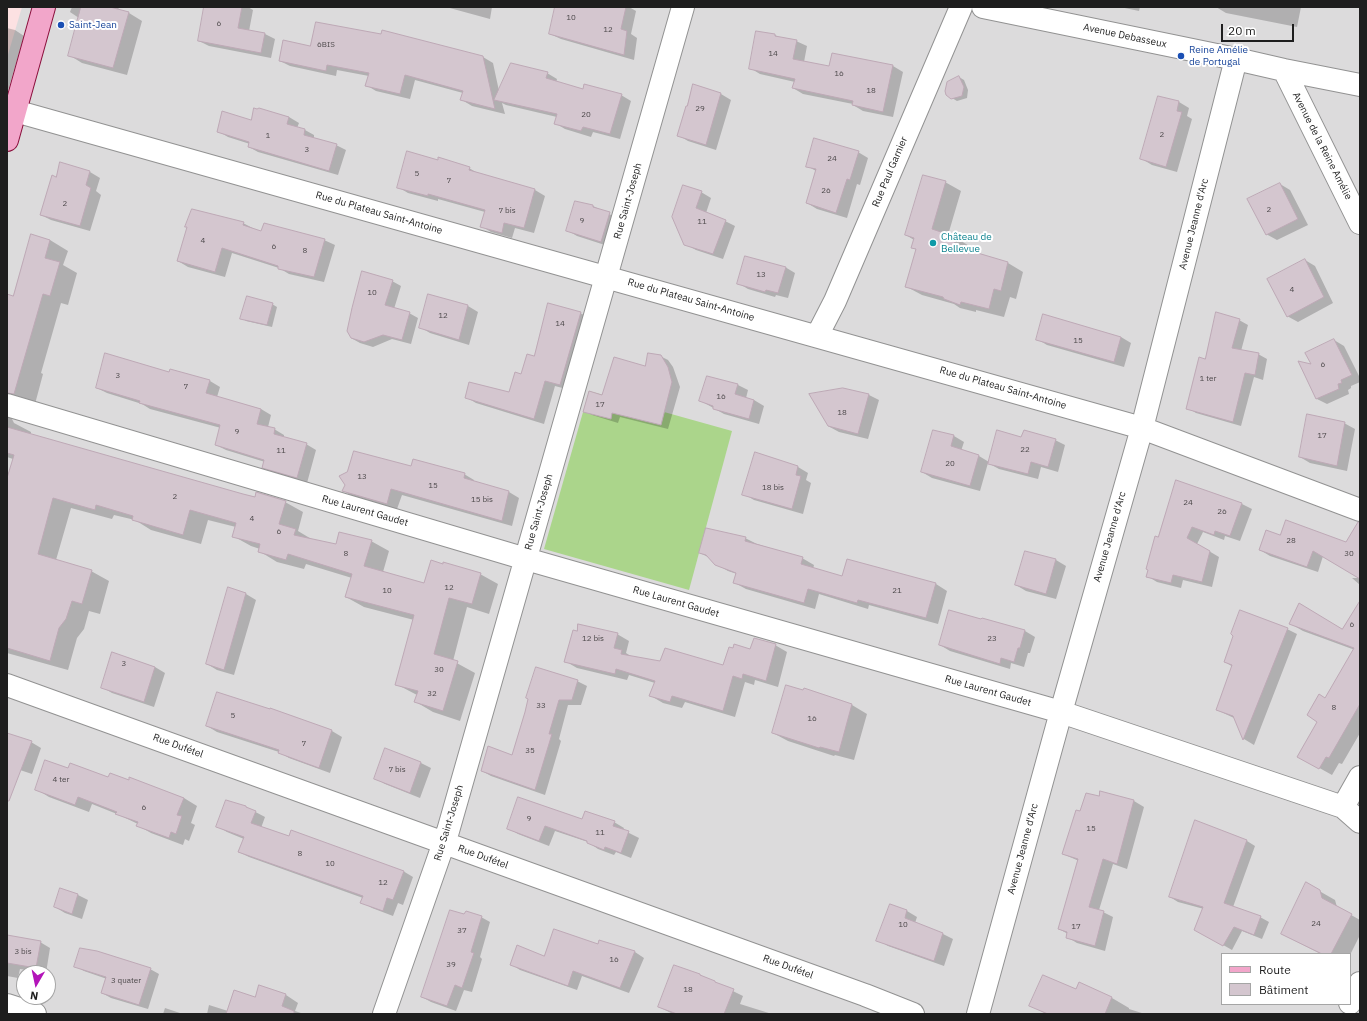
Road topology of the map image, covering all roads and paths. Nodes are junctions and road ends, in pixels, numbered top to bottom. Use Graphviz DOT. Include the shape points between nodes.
graph roads {
  1 [pos="44,7"];
  2 [pos="683,7"];
  3 [pos="961,7"];
  4 [pos="984,7"];
  5 [pos="1236,59"];
  6 [pos="1284,70"];
  7 [pos="1360,85"];
  8 [pos="15,111"];
  9 [pos="7,140"];
  10 [pos="1360,223"];
  11 [pos="607,276"];
  12 [pos="817,336"];
  13 [pos="7,405"];
  14 [pos="1142,428"];
  15 [pos="1360,510"];
  16 [pos="526,558"];
  17 [pos="7,685"];
  18 [pos="1061,712"];
  19 [pos="1360,777"];
  20 [pos="1343,807"];
  21 [pos="1360,822"];
  22 [pos="444,843"];
  23 [pos="1360,983"];
  24 [pos="1351,1001"];
  25 [pos="7,1005"];
  26 [pos="1349,1005"];
  27 [pos="35,1014"];
  28 [pos="384,1014"];
  29 [pos="913,1014"];
  30 [pos="978,1014"];
  31 [pos="1344,1014"];
  1 -- 8 [label="main road"];
  2 -- 11 [label="street, Rue Saint-Joseph"];
  3 -- 12 [label="street, Rue Paul Garnier" via="835,301"];
  4 -- 5 [label="street, Avenue Debasseux"];
  5 -- 6 [label="street, Avenue Debasseux"];
  5 -- 14 [label="street, Avenue Jeanne d'Arc"];
  6 -- 7 [label="street, Avenue Debasseux"];
  6 -- 10 [label="street, Avenue de la Reine Amélie"];
  8 -- 9 [label="main road"];
  8 -- 11 [label="street, Rue du Plateau Saint-Antoine"];
  11 -- 12 [label="street, Rue du Plateau Saint-Antoine"];
  11 -- 16 [label="street, Rue Saint-Joseph"];
  12 -- 14 [label="street, Rue du Plateau Saint-Antoine"];
  13 -- 16 [label="street, Rue Laurent Gaudet"];
  14 -- 15 [label="street, Rue du Plateau Saint-Antoine"];
  14 -- 18 [label="street, Avenue Jeanne d'Arc"];
  16 -- 18 [label="street, Rue Laurent Gaudet"];
  16 -- 22 [label="street, Rue Saint-Joseph"];
  17 -- 22 [label="street, Rue Dufétel"];
  18 -- 20 [label="street, Rue Laurent Gaudet"];
  18 -- 30 [label="street, Avenue Jeanne d'Arc"];
  19 -- 20 [label="street"];
  20 -- 21 [label="street"];
  22 -- 28 [label="street, Rue Saint-Joseph"];
  22 -- 29 [label="street, Rue Dufétel"];
  23 -- 24 [label="street"];
  25 -- 27 [label="street"];
  26 -- 31 [label="street"];
}
